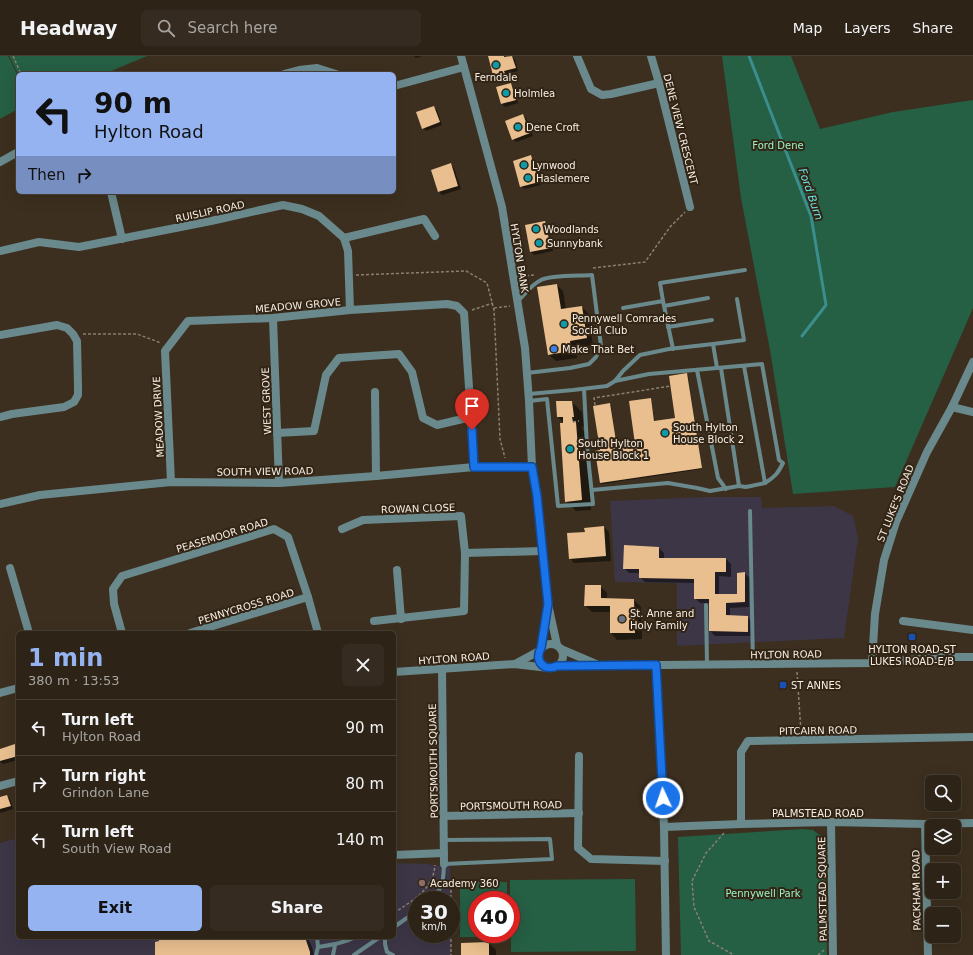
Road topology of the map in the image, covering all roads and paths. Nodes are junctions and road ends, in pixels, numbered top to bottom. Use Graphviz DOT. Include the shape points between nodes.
graph roads {
  1 [pos="13,56"];
  2 [pos="461,56"];
  3 [pos="577,56"];
  4 [pos="651,56"];
  5 [pos="464,67"];
  6 [pos="20,72"];
  7 [pos="292,72"];
  8 [pos="330,72"];
  9 [pos="659,83"];
  10 [pos="396,85"];
  11 [pos="16,153"];
  12 [pos="0,162"];
  13 [pos="111,194"];
  14 [pos="690,207"];
  15 [pos="435,236"];
  16 [pos="344,238"];
  17 [pos="122,239"];
  18 [pos="0,251"];
  19 [pos="591,268"];
  20 [pos="745,270"];
  21 [pos="537,274"];
  22 [pos="513,277"];
  23 [pos="708,298"];
  24 [pos="737,299"];
  25 [pos="492,303"];
  26 [pos="517,303"];
  27 [pos="664,304"];
  28 [pos="494,308"];
  29 [pos="623,308"];
  30 [pos="350,310"];
  31 [pos="464,313"];
  32 [pos="273,318"];
  33 [pos="712,320"];
  34 [pos="668,327"];
  35 [pos="73,334"];
  36 [pos="0,335"];
  37 [pos="713,344"];
  38 [pos="167,348"];
  39 [pos="673,349"];
  40 [pos="973,362"];
  41 [pos="744,366"];
  42 [pos="719,368"];
  43 [pos="698,370"];
  44 [pos="527,373"];
  45 [pos="616,381"];
  46 [pos="671,386"];
  47 [pos="584,389"];
  48 [pos="374,392"];
  49 [pos="529,397"];
  50 [pos="595,405"];
  51 [pos="952,407"];
  52 [pos="973,412"];
  53 [pos="0,417"];
  54 [pos="472,417"];
  55 [pos="277,433"];
  56 [pos="474,467"];
  57 [pos="532,467"];
  58 [pos="376,476"];
  59 [pos="171,482"];
  60 [pos="279,482"];
  61 [pos="765,483"];
  62 [pos="739,486"];
  63 [pos="726,489"];
  64 [pos="592,490"];
  65 [pos="0,504"];
  66 [pos="750,511"];
  67 [pos="342,529"];
  68 [pos="542,550"];
  69 [pos="465,553"];
  70 [pos="10,568"];
  71 [pos="397,570"];
  72 [pos="308,597"];
  73 [pos="548,604"];
  74 [pos="706,605"];
  75 [pos="401,618"];
  76 [pos="374,621"];
  77 [pos="904,621"];
  78 [pos="973,630"];
  79 [pos="28,631"];
  80 [pos="121,631"];
  81 [pos="197,631"];
  82 [pos="317,631"];
  83 [pos="559,647"];
  84 [pos="540,650"];
  85 [pos="973,657"];
  86 [pos="796,663"];
  87 [pos="872,663"];
  88 [pos="514,664"];
  89 [pos="707,664"];
  90 [pos="753,664"];
  91 [pos="599,665"];
  92 [pos="656,665"];
  93 [pos="553,667"];
  94 [pos="442,669"];
  95 [pos="396,672"];
  96 [pos="16,689"];
  97 [pos="0,693"];
  98 [pos="973,738"];
  99 [pos="802,740"];
  100 [pos="579,756"];
  101 [pos="16,782"];
  102 [pos="0,786"];
  103 [pos="579,813"];
  104 [pos="444,816"];
  105 [pos="831,822"];
  106 [pos="961,823"];
  107 [pos="973,823"];
  108 [pos="732,824"];
  109 [pos="741,824"];
  110 [pos="925,824"];
  111 [pos="664,827"];
  112 [pos="444,840"];
  113 [pos="433,853"];
  114 [pos="444,853"];
  115 [pos="396,855"];
  116 [pos="926,855"];
  117 [pos="665,861"];
  118 [pos="444,864"];
  119 [pos="450,878"];
  120 [pos="439,891"];
  121 [pos="451,891"];
  122 [pos="396,912"];
  123 [pos="408,917"];
  124 [pos="396,926"];
  125 [pos="317,939"];
  126 [pos="352,939"];
  127 [pos="377,939"];
  128 [pos="385,939"];
  129 [pos="451,943"];
  130 [pos="335,945"];
  131 [pos="318,947"];
  132 [pos="316,955"];
  133 [pos="333,955"];
  134 [pos="354,955"];
  135 [pos="393,955"];
  136 [pos="451,955"];
  137 [pos="666,955"];
  138 [pos="734,955"];
  139 [pos="833,955"];
  140 [pos="928,955"];
  1 -- 6 [label="path"];
  2 -- 5 [label="street, HYLTON BANK"];
  3 -- 9 [label="street" via="590,89 602,94"];
  4 -- 9 [label="street, DENE VIEW CRESCENT"];
  5 -- 10 [label="street"];
  5 -- 22 [label="street, HYLTON BANK" via="502,207"];
  7 -- 8 [label="street" via="317,68"];
  9 -- 14 [label="street, DENE VIEW CRESCENT"];
  11 -- 12 [label="street"];
  13 -- 17 [label="street"];
  14 -- 19 [label="path" via="670,227 645,262"];
  15 -- 16 [label="street" via="424,219"];
  16 -- 17 [label="street, RUISLIP ROAD" via="319,216 302,209 283,206"];
  16 -- 30 [label="street" via="348,251"];
  17 -- 18 [label="street, RUISLIP ROAD" via="79,247 39,242"];
  20 -- 27 [label="lane" via="660,283"];
  21 -- 22 [label="path"];
  22 -- 26 [label="street, HYLTON BANK"];
  23 -- 27 [label="lane"];
  24 -- 37 [label="lane" via="744,340"];
  25 -- 31 [label="path"];
  26 -- 28 [label="path"];
  26 -- 44 [label="street, HYLTON BANK"];
  26 -- 44 [label="lane" via="542,279 592,275 601,346 596,357 589,364"];
  27 -- 29 [label="lane"];
  27 -- 34 [label="lane"];
  30 -- 31 [label="street, MEADOW GROVE" via="447,304 457,306"];
  30 -- 32 [label="street, MEADOW GROVE"];
  31 -- 54 [label="street"];
  32 -- 38 [label="street, MEADOW GROVE" via="188,321"];
  32 -- 55 [label="street, WEST GROVE"];
  33 -- 34 [label="lane"];
  34 -- 39 [label="lane"];
  35 -- 36 [label="street" via="67,328 57,326"];
  35 -- 38 [label="path" via="137,334"];
  35 -- 53 [label="street" via="77,341 78,387 78,395 74,402 64,407"];
  37 -- 39 [label="lane"];
  37 -- 42 [label="lane"];
  38 -- 59 [label="street, MEADOW DRIVE"];
  39 -- 45 [label="lane" via="640,355"];
  40 -- 51 [label="street, ST LUKE'S ROAD"];
  41 -- 42 [label="lane"];
  41 -- 61 [label="lane"];
  41 -- 61 [label="lane" via="762,364 779,460 783,463 778,473"];
  42 -- 43 [label="lane"];
  42 -- 62 [label="lane"];
  43 -- 45 [label="lane" via="649,374"];
  43 -- 63 [label="lane" via="718,478"];
  44 -- 49 [label="street, HYLTON BANK"];
  45 -- 47 [label="lane" via="607,386"];
  46 -- 50 [label="path" via="594,398"];
  47 -- 49 [label="lane"];
  47 -- 64 [label="lane"];
  48 -- 58 [label="street"];
  49 -- 57 [label="street, HYLTON BANK"];
  49 -- 64 [label="lane" via="547,399 558,506 593,504"];
  51 -- 52 [label="street"];
  51 -- 87 [label="street, ST LUKE'S ROAD" via="927,452 896,522 884,560 875,614"];
  54 -- 55 [label="street" via="437,425 423,418 412,372 399,354 339,358 326,375 314,431"];
  54 -- 56 [label="street"];
  55 -- 60 [label="street, WEST GROVE"];
  56 -- 57 [label="street, SOUTH VIEW ROAD"];
  56 -- 58 [label="street, SOUTH VIEW ROAD"];
  57 -- 68 [label="street, HYLTON BANK"];
  58 -- 60 [label="street, SOUTH VIEW ROAD"];
  59 -- 60 [label="street, SOUTH VIEW ROAD"];
  59 -- 65 [label="street, SOUTH VIEW ROAD" via="40,495"];
  61 -- 62 [label="lane"];
  62 -- 63 [label="lane"];
  63 -- 64 [label="lane" via="710,491 668,483"];
  66 -- 90 [label="lane"];
  67 -- 69 [label="street, ROWAN CLOSE" via="363,520 461,516"];
  68 -- 69 [label="street"];
  68 -- 73 [label="street, HYLTON BANK"];
  69 -- 75 [label="street, ROWAN CLOSE" via="464,611"];
  70 -- 79 [label="street"];
  71 -- 75 [label="street"];
  72 -- 80 [label="street, PEASEMOOR ROAD" via="288,537 274,528 122,576 113,589"];
  72 -- 81 [label="street, PENNYCROSS ROAD"];
  72 -- 82 [label="street, PEASEMOOR ROAD"];
  73 -- 83 [label="street"];
  73 -- 84 [label="street"];
  74 -- 89 [label="lane"];
  75 -- 76 [label="street, ROWAN CLOSE"];
  77 -- 78 [label="street"];
  83 -- 84 [label="street" via="546,644"];
  83 -- 91 [label="street, HYLTON ROAD"];
  83 -- 93 [label="street" via="562,660"];
  84 -- 88 [label="street, HYLTON ROAD"];
  84 -- 93 [label="street" via="538,656 542,664"];
  85 -- 87 [label="street, HYLTON ROAD"];
  86 -- 87 [label="street, HYLTON ROAD"];
  86 -- 90 [label="street, HYLTON ROAD"];
  86 -- 99 [label="path"];
  88 -- 93 [label="street, HYLTON ROAD"];
  88 -- 94 [label="street, HYLTON ROAD"];
  89 -- 90 [label="street, HYLTON ROAD"];
  89 -- 92 [label="street, HYLTON ROAD"];
  91 -- 92 [label="street, HYLTON ROAD"];
  91 -- 93 [label="street, HYLTON ROAD"];
  92 -- 111 [label="street"];
  94 -- 95 [label="street, HYLTON ROAD"];
  94 -- 104 [label="street, PORTSMOUTH SQUARE"];
  96 -- 97 [label="street"];
  98 -- 99 [label="street, PITCAIRN ROAD"];
  99 -- 109 [label="street, PITCAIRN ROAD" via="748,741 741,752"];
  100 -- 103 [label="street"];
  101 -- 102 [label="street"];
  103 -- 104 [label="street, PORTSMOUTH ROAD"];
  103 -- 117 [label="street" via="578,848 590,859"];
  104 -- 112 [label="street, PORTSMOUTH SQUARE"];
  105 -- 109 [label="street, PALMSTEAD ROAD"];
  105 -- 110 [label="street, PALMSTEAD ROAD"];
  105 -- 139 [label="street, PALMSTEAD SQUARE"];
  106 -- 107 [label="street, PALMSTEAD ROAD"];
  108 -- 109 [label="street, PALMSTEAD ROAD"];
  108 -- 111 [label="street, PALMSTEAD ROAD"];
  108 -- 138 [label="path" via="706,853 692,881 694,907 709,941"];
  111 -- 117 [label="street"];
  112 -- 114 [label="street, PORTSMOUTH SQUARE"];
  112 -- 118 [label="lane" via="550,839 552,859"];
  113 -- 114 [label="street"];
  113 -- 115 [label="street"];
  113 -- 122 [label="path" via="433,878 423,893"];
  114 -- 118 [label="street, PORTSMOUTH SQUARE"];
  116 -- 140 [label="street, PACKHAM ROAD"];
  117 -- 137 [label="street"];
  118 -- 120 [label="lane"];
  119 -- 121 [label="path"];
  123 -- 124 [label="lane"];
  125 -- 131 [label="lane"];
  126 -- 130 [label="lane"];
  127 -- 134 [label="lane"];
  128 -- 135 [label="lane" via="387,952"];
  129 -- 136 [label="path"];
  130 -- 131 [label="lane"];
  130 -- 133 [label="lane"];
  131 -- 132 [label="lane"];
}
